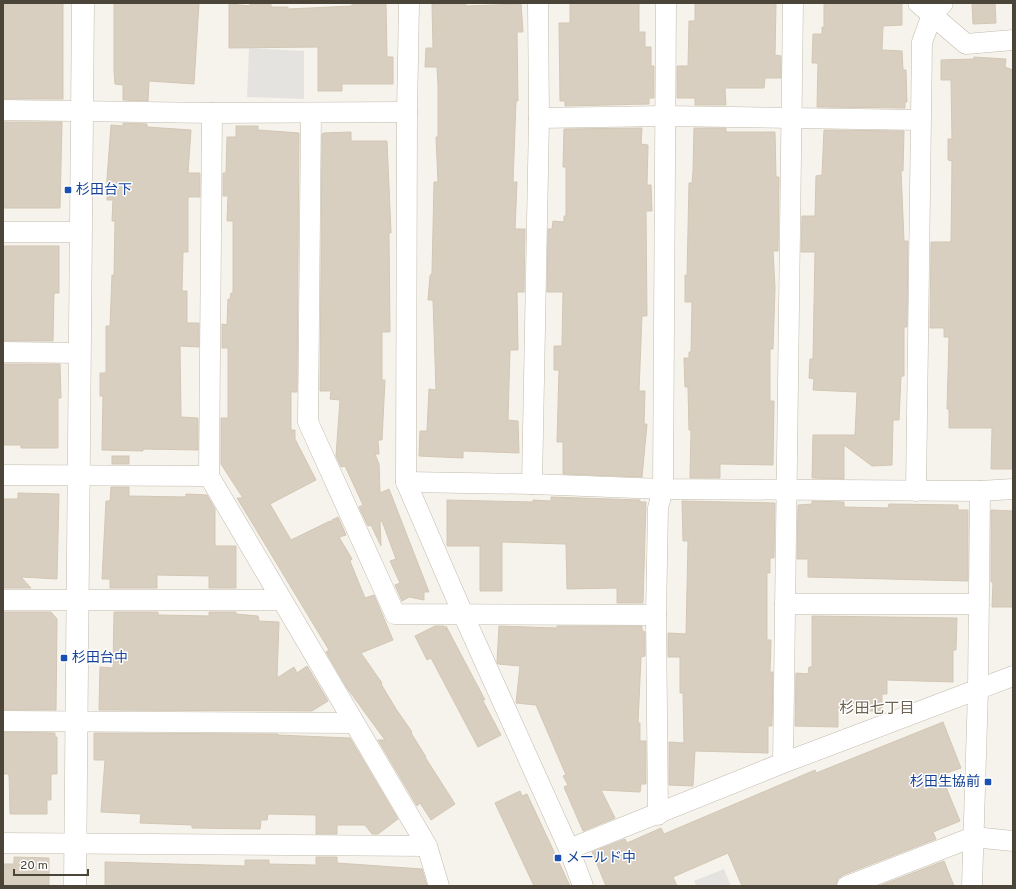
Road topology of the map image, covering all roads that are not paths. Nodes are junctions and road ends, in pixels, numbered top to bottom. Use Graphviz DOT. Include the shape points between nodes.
graph roads {
  1 [pos="83,3"];
  2 [pos="410,3"];
  3 [pos="538,3"];
  4 [pos="666,3"];
  5 [pos="793,3"];
  6 [pos="931,7"];
  7 [pos="1013,40"];
  8 [pos="3,110"];
  9 [pos="83,110"];
  10 [pos="407,112"];
  11 [pos="212,113"];
  12 [pos="311,113"];
  13 [pos="665,116"];
  14 [pos="538,118"];
  15 [pos="791,119"];
  16 [pos="920,120"];
  17 [pos="3,232"];
  18 [pos="82,232"];
  19 [pos="3,352"];
  20 [pos="80,353"];
  21 [pos="3,475"];
  22 [pos="79,475"];
  23 [pos="209,476"];
  24 [pos="406,482"];
  25 [pos="532,484"];
  26 [pos="663,489"];
  27 [pos="787,489"];
  28 [pos="1013,489"];
  29 [pos="916,491"];
  30 [pos="980,491"];
  31 [pos="3,600"];
  32 [pos="281,600"];
  33 [pos="78,601"];
  34 [pos="785,604"];
  35 [pos="978,604"];
  36 [pos="462,614"];
  37 [pos="656,615"];
  38 [pos="1013,676"];
  39 [pos="978,690"];
  40 [pos="3,721"];
  41 [pos="78,722"];
  42 [pos="354,722"];
  43 [pos="783,763"];
  44 [pos="658,815"];
  45 [pos="973,837"];
  46 [pos="1013,841"];
  47 [pos="3,843"];
  48 [pos="76,844"];
  49 [pos="427,846"];
  50 [pos="569,849"];
  51 [pos="75,886"];
  52 [pos="440,886"];
  53 [pos="584,886"];
  54 [pos="847,886"];
  55 [pos="972,886"];
  1 -- 9 [label="street"];
  2 -- 10 [label="street"];
  3 -- 14 [label="street"];
  4 -- 13 [label="street"];
  5 -- 15 [label="street"];
  6 -- 7 [label="street" via="966,44"];
  6 -- 16 [label="street" via="922,42"];
  8 -- 9 [label="street"];
  9 -- 11 [label="street"];
  9 -- 18 [label="street"];
  10 -- 12 [label="street"];
  10 -- 24 [label="street"];
  11 -- 12 [label="street"];
  11 -- 23 [label="street"];
  12 -- 36 [label="street" via="308,422 395,614"];
  13 -- 14 [label="street"];
  13 -- 15 [label="street"];
  13 -- 26 [label="street"];
  14 -- 25 [label="street"];
  15 -- 16 [label="street"];
  15 -- 27 [label="street"];
  16 -- 29 [label="street"];
  17 -- 18 [label="street"];
  18 -- 20 [label="street"];
  19 -- 20 [label="street"];
  20 -- 22 [label="street"];
  21 -- 22 [label="street"];
  22 -- 23 [label="street"];
  22 -- 33 [label="street"];
  23 -- 32 [label="street"];
  24 -- 25 [label="street"];
  24 -- 36 [label="street"];
  25 -- 26 [label="street"];
  26 -- 27 [label="street"];
  26 -- 37 [label="street" via="658,508"];
  27 -- 29 [label="street"];
  27 -- 34 [label="street"];
  28 -- 30 [label="street"];
  29 -- 30 [label="street"];
  30 -- 35 [label="street"];
  31 -- 33 [label="street"];
  32 -- 33 [label="street"];
  32 -- 42 [label="street"];
  33 -- 41 [label="street"];
  34 -- 35 [label="street"];
  34 -- 43 [label="street"];
  35 -- 39 [label="street"];
  36 -- 37 [label="street"];
  36 -- 50 [label="street"];
  37 -- 44 [label="street"];
  38 -- 39 [label="street"];
  39 -- 43 [label="street"];
  39 -- 45 [label="street"];
  40 -- 41 [label="street"];
  41 -- 42 [label="street"];
  41 -- 48 [label="street"];
  42 -- 49 [label="street"];
  43 -- 44 [label="street"];
  44 -- 50 [label="street"];
  45 -- 46 [label="street"];
  45 -- 54 [label="street"];
  45 -- 55 [label="street"];
  47 -- 48 [label="street"];
  48 -- 49 [label="street"];
  48 -- 51 [label="street"];
  49 -- 52 [label="street"];
  50 -- 53 [label="street"];
}
